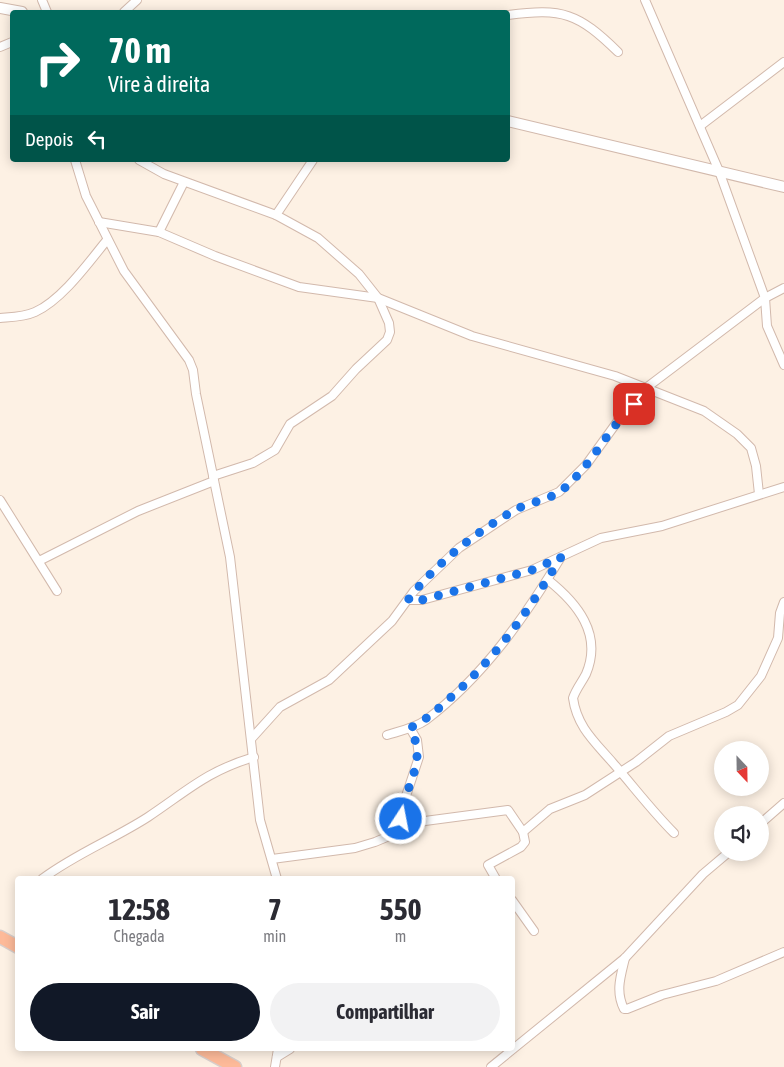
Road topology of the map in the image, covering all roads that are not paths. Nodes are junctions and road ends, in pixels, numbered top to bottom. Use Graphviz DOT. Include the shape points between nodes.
graph roads {
  1 [pos="137,0"];
  2 [pos="645,0"];
  3 [pos="126,10"];
  4 [pos="510,15"];
  5 [pos="618,52"];
  6 [pos="784,62"];
  7 [pos="510,120"];
  8 [pos="700,126"];
  9 [pos="76,162"];
  10 [pos="143,162"];
  11 [pos="312,162"];
  12 [pos="719,171"];
  13 [pos="184,182"];
  14 [pos="784,186"];
  15 [pos="276,215"];
  16 [pos="99,222"];
  17 [pos="159,232"];
  18 [pos="108,240"];
  19 [pos="784,288"];
  20 [pos="378,298"];
  21 [pos="765,298"];
  22 [pos="0,318"];
  23 [pos="784,365"];
  24 [pos="646,388"];
  25 [pos="214,479"];
  26 [pos="784,487"];
  27 [pos="760,494"];
  28 [pos="0,500"];
  29 [pos="561,557"];
  30 [pos="39,561"];
  31 [pos="548,580"];
  32 [pos="57,592"];
  33 [pos="408,600"];
  34 [pos="784,602"];
  35 [pos="410,728"];
  36 [pos="387,735"];
  37 [pos="252,738"];
  38 [pos="254,757"];
  39 [pos="620,772"];
  40 [pos="784,803"];
  41 [pos="769,816"];
  42 [pos="400,830"];
  43 [pos="524,832"];
  44 [pos="674,833"];
  45 [pos="272,858"];
  46 [pos="718,861"];
  47 [pos="47,876"];
  48 [pos="276,876"];
  49 [pos="493,876"];
  50 [pos="515,904"];
  51 [pos="534,931"];
  52 [pos="0,937"];
  53 [pos="15,943"];
  54 [pos="784,952"];
  55 [pos="625,958"];
  56 [pos="515,1047"];
  57 [pos="206,1051"];
  58 [pos="278,1051"];
  59 [pos="287,1051"];
  60 [pos="511,1051"];
  61 [pos="277,1058"];
  62 [pos="236,1067"];
  63 [pos="275,1067"];
  64 [pos="491,1067"];
  1 -- 3 [label="street"];
  2 -- 8 [label="street"];
  4 -- 5 [label="street" via="546,12 573,17 583,21"];
  6 -- 8 [label="street"];
  7 -- 12 [label="street"];
  8 -- 12 [label="street"];
  9 -- 16 [label="street" via="86,196"];
  10 -- 13 [label="street"];
  11 -- 15 [label="street"];
  12 -- 14 [label="street"];
  12 -- 21 [label="street"];
  13 -- 15 [label="street"];
  13 -- 17 [label="street"];
  15 -- 20 [label="street" via="331,248 359,274"];
  16 -- 17 [label="street"];
  16 -- 18 [label="street"];
  17 -- 20 [label="street" via="299,287"];
  18 -- 22 [label="street" via="68,286 36,312"];
  18 -- 25 [label="street" via="124,271 189,360"];
  19 -- 21 [label="street"];
  20 -- 24 [label="street" via="472,336"];
  20 -- 25 [label="street" via="390,323 387,340 332,396 290,424 275,450"];
  21 -- 23 [label="street" via="767,326"];
  21 -- 24 [label="street"];
  24 -- 27 [label="street" via="704,411 746,441 754,454"];
  24 -- 33 [label="street" via="586,465 559,492 516,510 459,548"];
  25 -- 30 [label="street" via="138,511"];
  25 -- 37 [label="street" via="230,558"];
  26 -- 27 [label="street"];
  27 -- 29 [label="street" via="662,526 602,538"];
  28 -- 30 [label="street"];
  29 -- 31 [label="street"];
  29 -- 33 [label="street" via="532,570 422,600"];
  30 -- 32 [label="street"];
  31 -- 35 [label="street" via="516,628 466,684 425,721"];
  31 -- 39 [label="street" via="578,608 591,644 586,674 573,698 579,721"];
  33 -- 37 [label="street" via="392,621 329,680 280,707"];
  34 -- 39 [label="street" via="778,638 761,676 745,699 733,709 669,736"];
  35 -- 36 [label="street"];
  35 -- 42 [label="street" via="417,740 419,756 402,808"];
  37 -- 38 [label="street"];
  38 -- 45 [label="street" via="260,820"];
  38 -- 47 [label="street" via="227,765 204,777 148,817"];
  39 -- 43 [label="street" via="585,795 550,809"];
  39 -- 44 [label="street"];
  40 -- 41 [label="street"];
  42 -- 43 [label="street" via="425,821 503,809 512,814"];
  42 -- 45 [label="street" via="355,848"];
  43 -- 49 [label="street" via="525,842 521,847 488,865"];
  45 -- 48 [label="street"];
  46 -- 55 [label="street"];
  50 -- 51 [label="street"];
  52 -- 53 [label="highway"];
  54 -- 55 [label="street" via="716,981 662,995 627,1009 621,1004 619,987"];
  55 -- 56 [label="street"];
  57 -- 62 [label="highway"];
  58 -- 61 [label="street"];
  59 -- 61 [label="street"];
  60 -- 64 [label="street"];
  61 -- 63 [label="street"];
}
